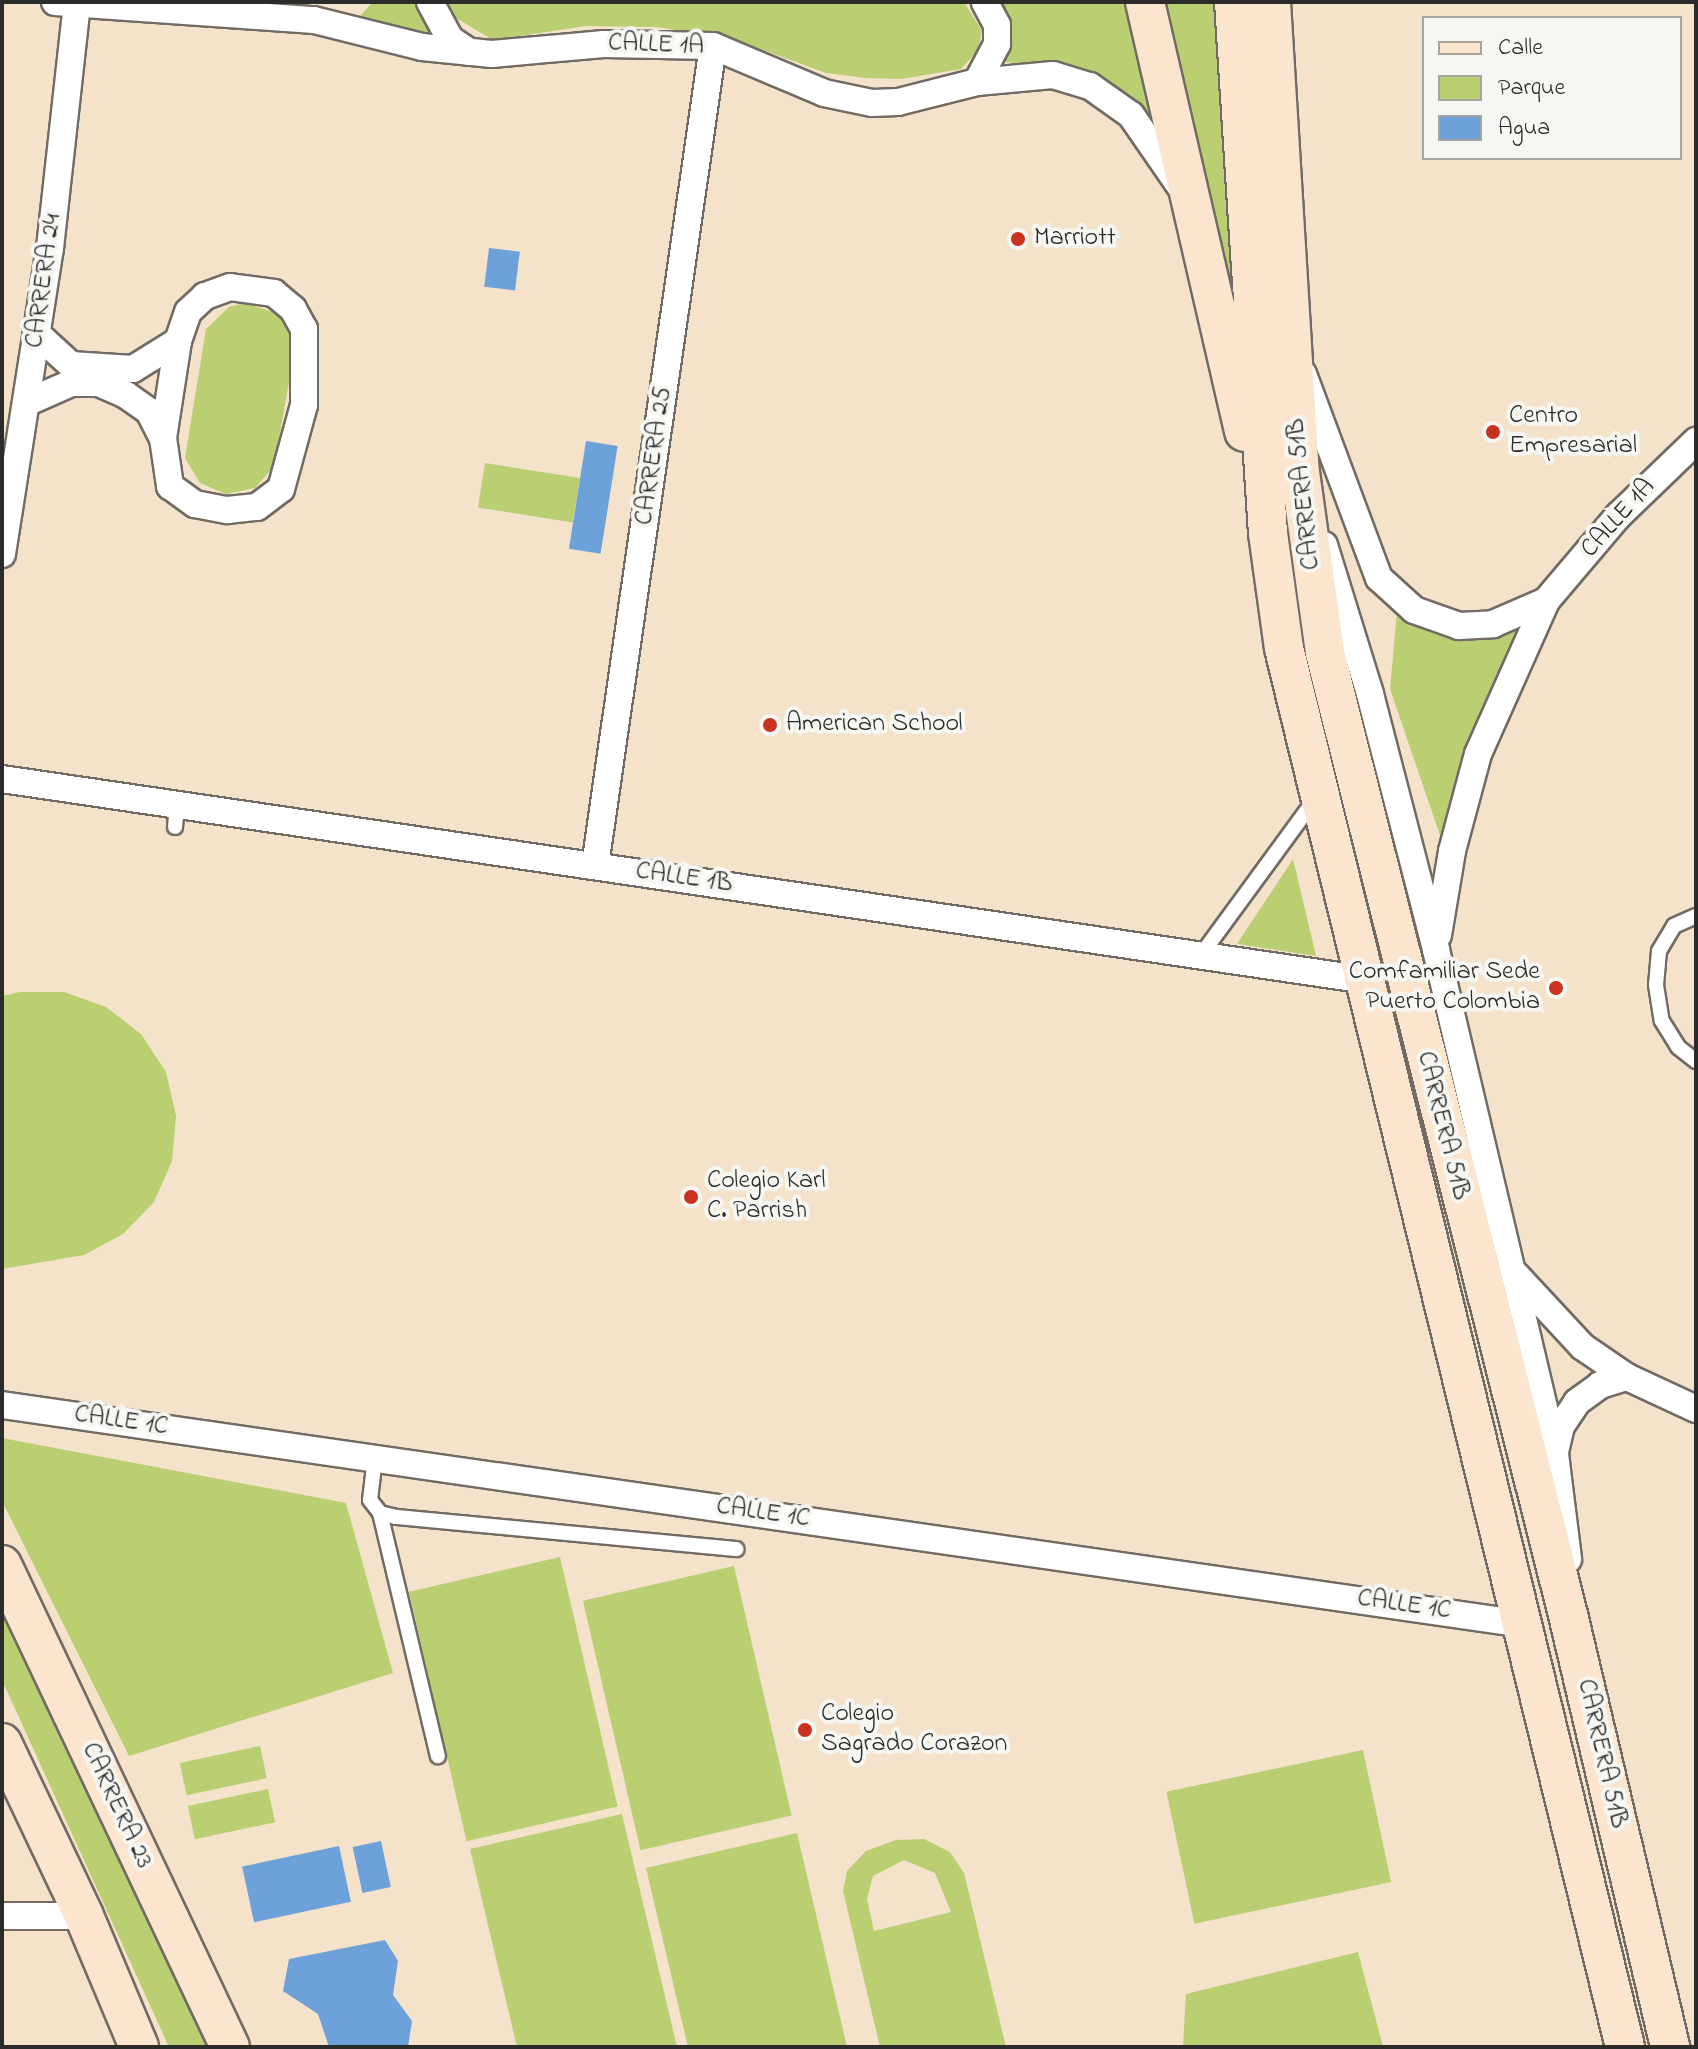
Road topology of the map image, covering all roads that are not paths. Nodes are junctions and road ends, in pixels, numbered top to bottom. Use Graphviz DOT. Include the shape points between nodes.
graph roads {
  1 [pos="339,2"];
  2 [pos="430,2"];
  3 [pos="985,2"];
  4 [pos="1145,2"];
  5 [pos="1234,2"];
  6 [pos="1271,2"];
  7 [pos="71,3"];
  8 [pos="314,20"];
  9 [pos="713,46"];
  10 [pos="469,52"];
  11 [pos="977,82"];
  12 [pos="1191,204"];
  13 [pos="38,335"];
  14 [pos="178,341"];
  15 [pos="1294,347"];
  16 [pos="28,402"];
  17 [pos="163,438"];
  18 [pos="1696,441"];
  19 [pos="1299,465"];
  20 [pos="1268,533"];
  21 [pos="2,554"];
  22 [pos="1546,601"];
  23 [pos="2,779"];
  24 [pos="1320,793"];
  25 [pos="595,866"];
  26 [pos="1696,916"];
  27 [pos="1436,950"];
  28 [pos="1201,955"];
  29 [pos="1366,980"];
  30 [pos="1696,1061"];
  31 [pos="1511,1268"];
  32 [pos="1627,1377"];
  33 [pos="2,1405"];
  34 [pos="1696,1409"];
  35 [pos="1555,1454"];
  36 [pos="375,1458"];
  37 [pos="380,1513"];
  38 [pos="737,1549"];
  39 [pos="2,1565"];
  40 [pos="1569,1619"];
  41 [pos="1523,1624"];
  42 [pos="2,1743"];
  43 [pos="438,1756"];
  44 [pos="2,1916"];
  45 [pos="84,1916"];
  46 [pos="139,2047"];
  47 [pos="230,2047"];
  48 [pos="1625,2047"];
  49 [pos="1670,2047"];
  1 -- 8 [label="street"];
  2 -- 10 [label="street" via="450,39"];
  3 -- 11 [label="street" via="997,25 997,44"];
  4 -- 12 [label="main road"];
  5 -- 20 [label="main road, CARRERA 51B"];
  6 -- 15 [label="main road, CARRERA 51B"];
  7 -- 8 [label="street, CALLE 1A"];
  7 -- 13 [label="street, CARRERA 24"];
  8 -- 10 [label="street, CALLE 1A" via="422,47"];
  9 -- 10 [label="street, CALLE 1A" via="604,44"];
  9 -- 11 [label="street, CALLE 1A" via="824,93 872,103 898,102"];
  9 -- 25 [label="street, CARRERA 25"];
  11 -- 12 [label="street, CALLE 1A" via="1053,75 1090,86 1145,131"];
  12 -- 20 [label="main road"];
  13 -- 14 [label="street" via="71,365 103,371 133,369"];
  13 -- 16 [label="street, CARRERA 24"];
  14 -- 17 [label="street"];
  14 -- 17 [label="street" via="188,312 205,296 230,287 274,293 293,309 304,329 304,405 281,489 257,507 227,510 195,504 170,486"];
  15 -- 19 [label="main road, CARRERA 51B"];
  15 -- 22 [label="street" via="1364,548 1392,593 1427,617 1459,626 1503,622"];
  16 -- 17 [label="street" via="71,383 99,383 149,411"];
  16 -- 21 [label="street, CARRERA 24"];
  18 -- 22 [label="street, CALLE 1A" via="1619,515"];
  19 -- 27 [label="street" via="1370,694"];
  19 -- 40 [label="main road, CARRERA 51B" via="1332,682"];
  20 -- 24 [label="main road, CARRERA 51B" via="1284,648"];
  22 -- 27 [label="street" via="1478,754 1452,851"];
  23 -- 25 [label="street, CALLE 1B" via="176,816"];
  24 -- 28 [label="lane"];
  24 -- 29 [label="main road, CARRERA 51B"];
  25 -- 28 [label="street, CALLE 1B"];
  26 -- 30 [label="lane" via="1674,926 1659,951 1656,985 1662,1021 1678,1047"];
  27 -- 31 [label="street"];
  28 -- 29 [label="street, CALLE 1B"];
  29 -- 41 [label="main road, CARRERA 51B"];
  31 -- 32 [label="street" via="1583,1347"];
  31 -- 35 [label="street"];
  32 -- 34 [label="street"];
  32 -- 35 [label="street" via="1600,1385 1577,1402 1561,1426"];
  33 -- 36 [label="street, CALLE 1C"];
  35 -- 40 [label="street" via="1568,1544"];
  36 -- 37 [label="lane" via="370,1500"];
  36 -- 41 [label="street, CALLE 1C"];
  37 -- 38 [label="lane"];
  37 -- 43 [label="lane"];
  39 -- 47 [label="main road, CARRERA 23"];
  40 -- 49 [label="main road, CARRERA 51B"];
  41 -- 48 [label="main road, CARRERA 51B"];
  42 -- 45 [label="main road"];
  44 -- 45 [label="street"];
  45 -- 46 [label="main road"];
}
